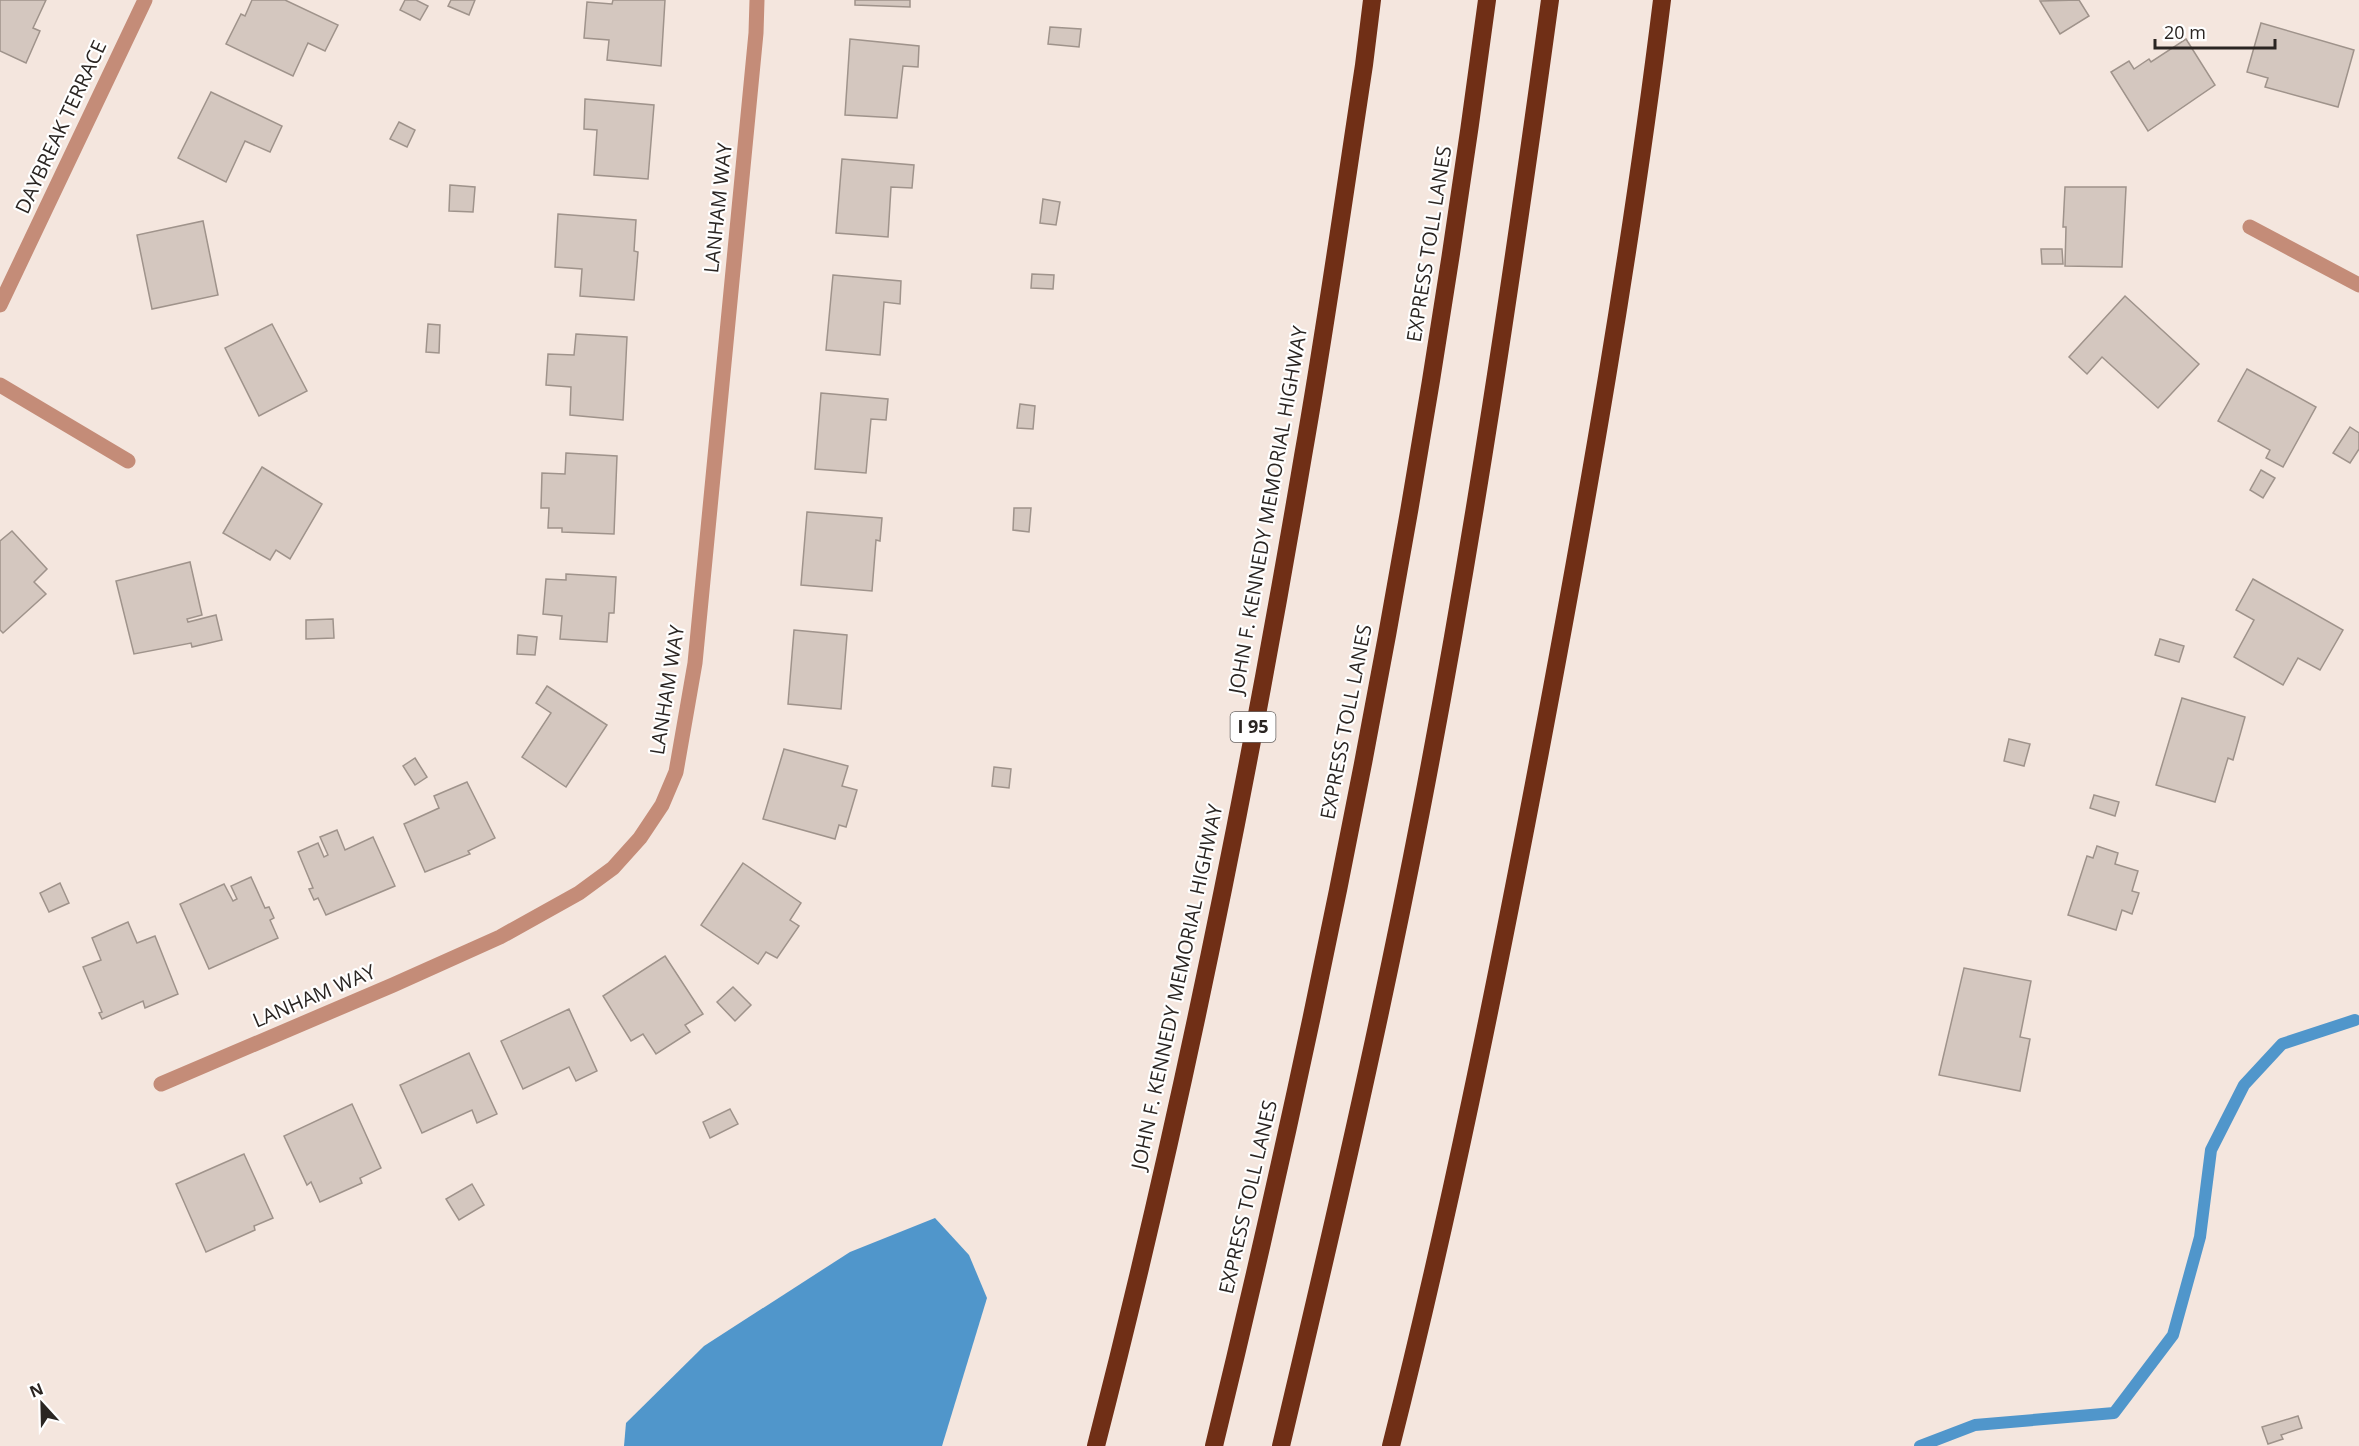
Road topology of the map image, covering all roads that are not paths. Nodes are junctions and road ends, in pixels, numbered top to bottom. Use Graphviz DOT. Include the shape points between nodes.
graph roads {
  1 [pos="145,0"];
  2 [pos="757,0"];
  3 [pos="1372,0"];
  4 [pos="1487,0"];
  5 [pos="1550,0"];
  6 [pos="1662,0"];
  7 [pos="2250,227"];
  8 [pos="2359,285"];
  9 [pos="0,305"];
  10 [pos="0,385"];
  11 [pos="128,460"];
  12 [pos="161,1084"];
  13 [pos="1096,1446"];
  14 [pos="1214,1446"];
  15 [pos="1281,1446"];
  16 [pos="1391,1446"];
  1 -- 9 [label="street, DAYBREAK TERRACE"];
  2 -- 12 [label="street, LANHAM WAY" via="695,663 676,772 662,805 613,868 569,899 500,937"];
  3 -- 13 [label="highway, JOHN F. KENNEDY MEMORIAL HIGHWAY / I 95" via="1303,456 1221,903"];
  4 -- 14 [label="highway, EXPRESS TOLL LANES" via="1419,452 1368,730 1295,1092"];
  5 -- 15 [label="highway" via="1464,576 1423,800 1359,1113"];
  6 -- 16 [label="highway" via="1565,619 1496,978"];
  7 -- 8 [label="street"];
  10 -- 11 [label="street"];
}
